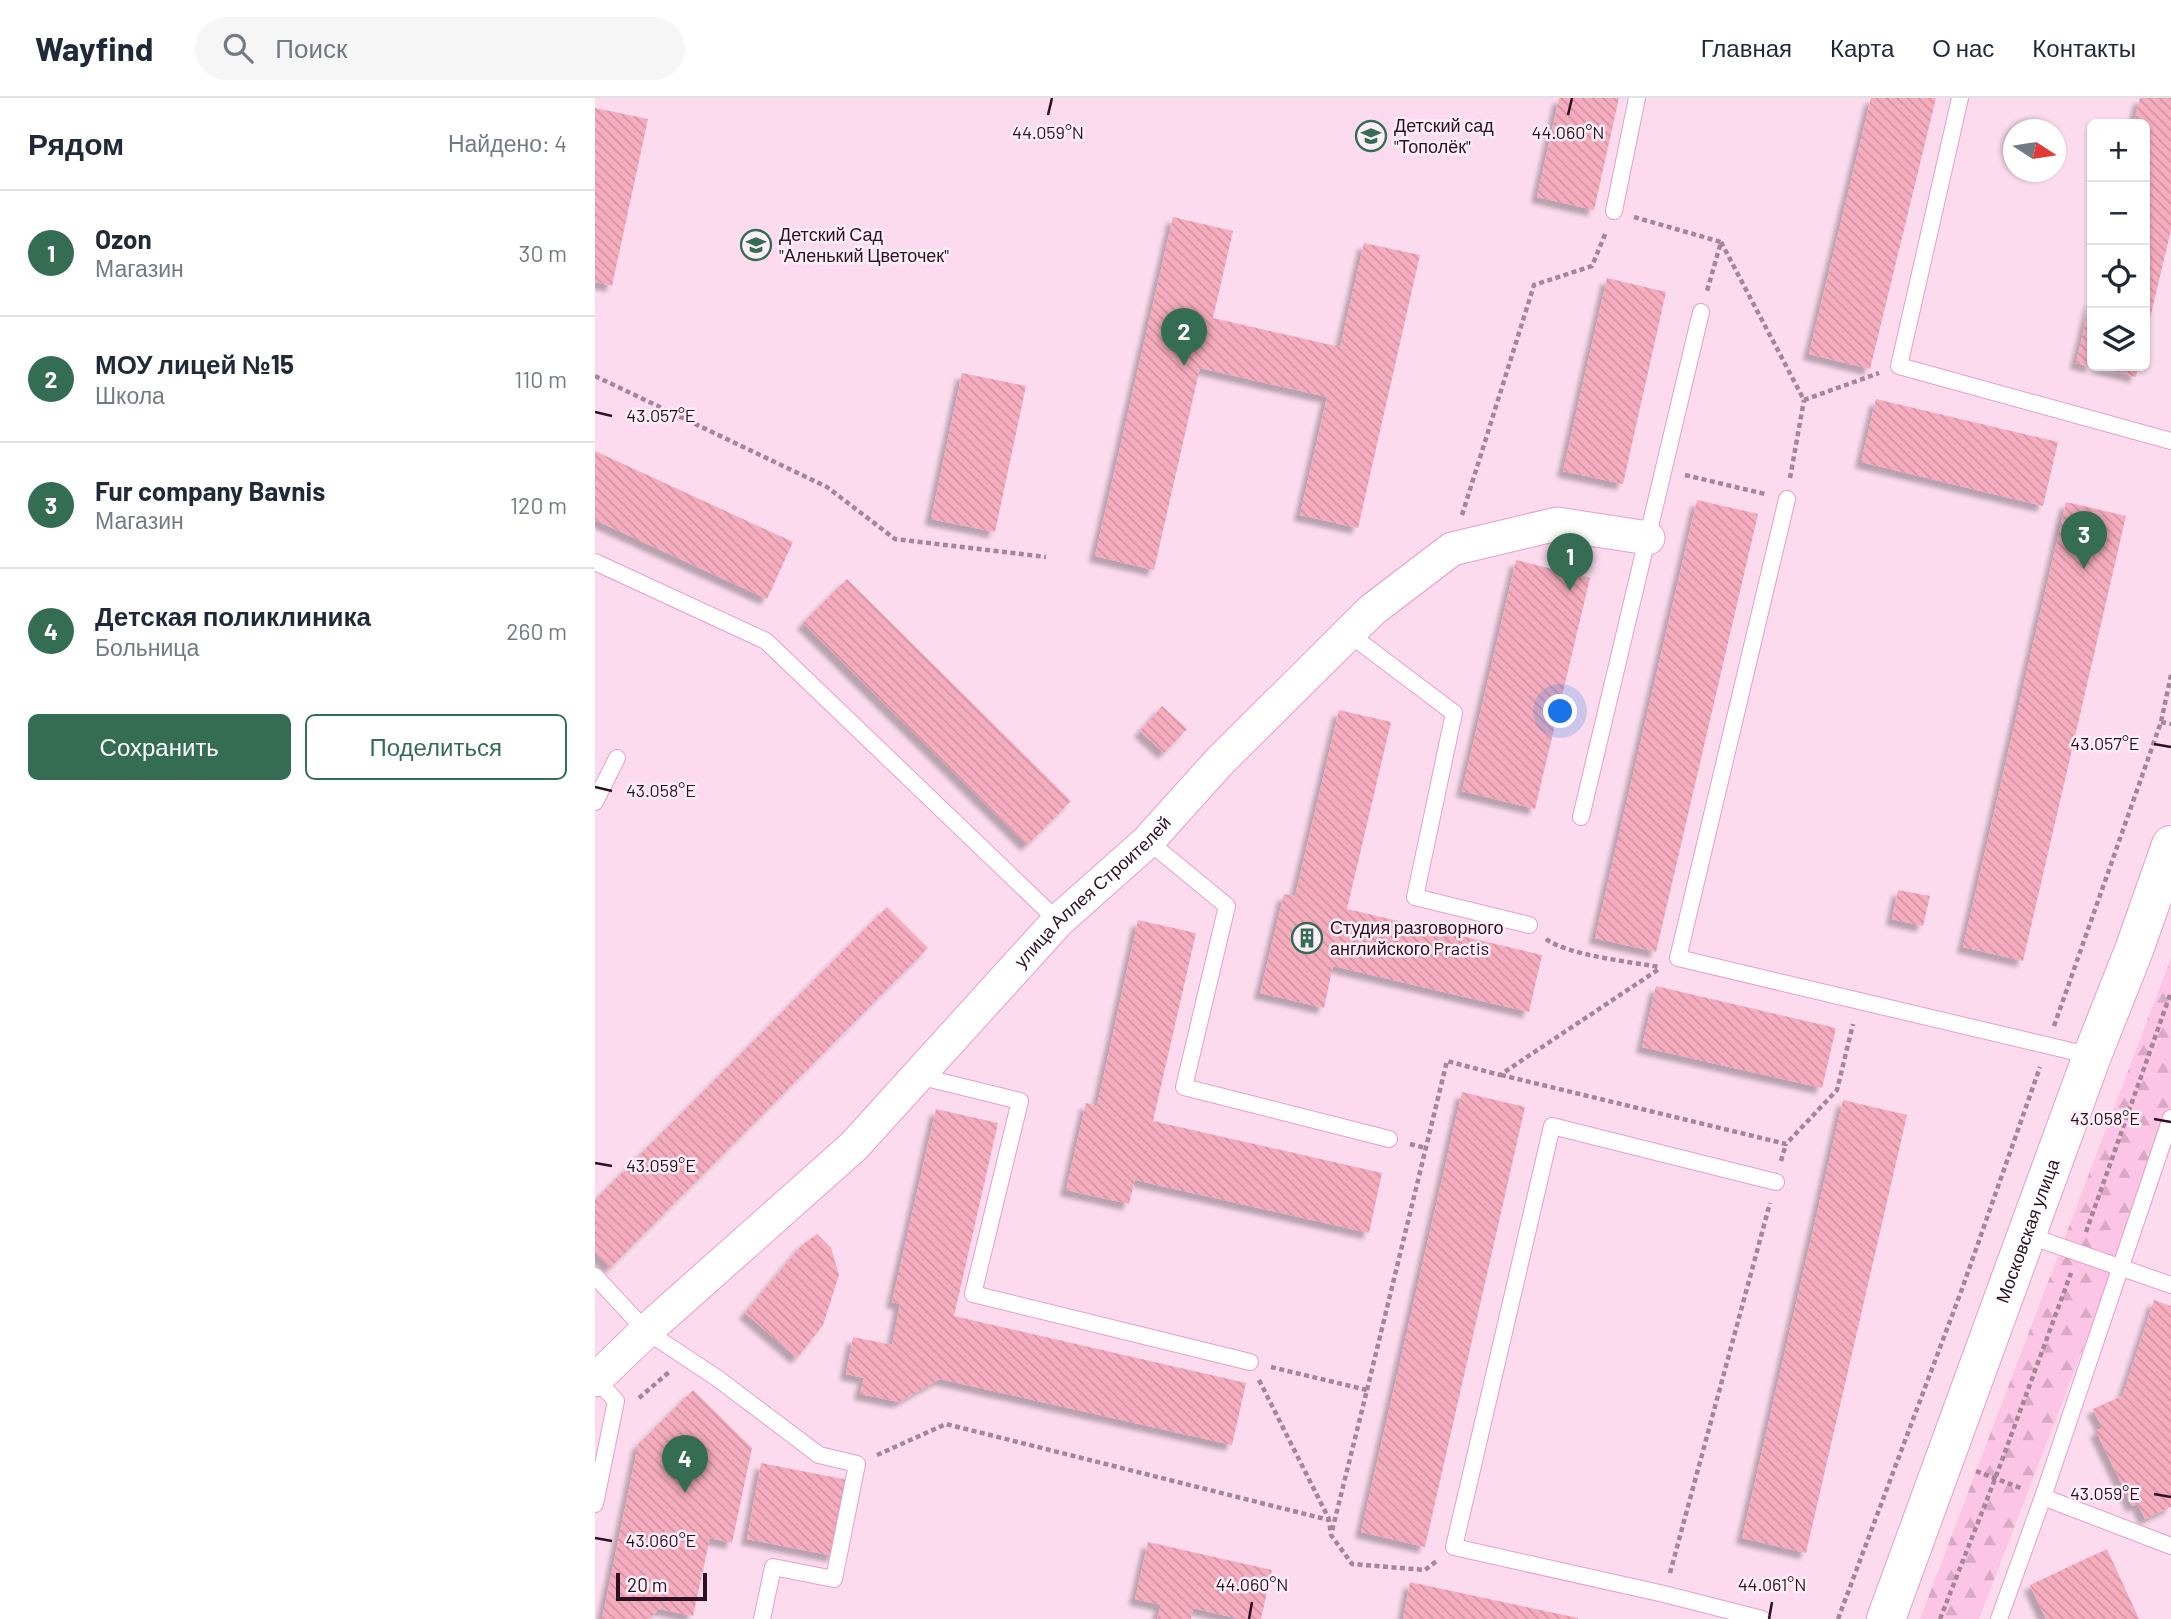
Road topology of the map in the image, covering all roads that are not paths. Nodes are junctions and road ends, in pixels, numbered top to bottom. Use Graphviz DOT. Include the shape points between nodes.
graph roads {
  1 [pos="1637,98"];
  2 [pos="1960,98"];
  3 [pos="1614,211"];
  4 [pos="1701,312"];
  5 [pos="2171,442"];
  6 [pos="1787,499"];
  7 [pos="1648,538"];
  8 [pos="595,562"];
  9 [pos="1348,634"];
  10 [pos="617,758"];
  11 [pos="595,802"];
  12 [pos="1581,817"];
  13 [pos="1148,841"];
  14 [pos="2171,845"];
  15 [pos="1058,921"];
  16 [pos="1529,925"];
  17 [pos="2092,1056"];
  18 [pos="918,1076"];
  19 [pos="2171,1118"];
  20 [pos="1389,1139"];
  21 [pos="1776,1182"];
  22 [pos="2027,1235"];
  23 [pos="2119,1267"];
  24 [pos="595,1276"];
  25 [pos="2171,1284"];
  26 [pos="646,1331"];
  27 [pos="1250,1362"];
  28 [pos="596,1380"];
  29 [pos="2043,1497"];
  30 [pos="595,1504"];
  31 [pos="2171,1546"];
  32 [pos="762,1619"];
  33 [pos="1762,1619"];
  34 [pos="1886,1619"];
  35 [pos="1999,1619"];
  1 -- 3 [label="lane"];
  2 -- 5 [label="lane" via="1899,366"];
  4 -- 7 [label="lane"];
  6 -- 17 [label="lane" via="1678,958"];
  7 -- 9 [label="street, улица Аллея Строителей" via="1557,524 1452,549"];
  7 -- 12 [label="lane"];
  8 -- 15 [label="lane" via="766,641"];
  9 -- 13 [label="street, улица Аллея Строителей" via="1219,762"];
  9 -- 16 [label="lane" via="1454,713 1415,897"];
  10 -- 11 [label="lane"];
  13 -- 15 [label="street, улица Аллея Строителей"];
  13 -- 20 [label="lane" via="1227,906 1184,1087"];
  14 -- 17 [label="street, Московская улица"];
  15 -- 18 [label="street, улица Аллея Строителей"];
  17 -- 22 [label="street, Московская улица"];
  18 -- 26 [label="street, улица Аллея Строителей" via="854,1146"];
  18 -- 27 [label="lane" via="1020,1101 973,1294"];
  19 -- 23 [label="lane"];
  21 -- 33 [label="lane" via="1552,1126 1454,1547"];
  22 -- 23 [label="lane"];
  22 -- 34 [label="street, Московская улица"];
  23 -- 25 [label="lane"];
  23 -- 29 [label="lane"];
  24 -- 26 [label="lane"];
  26 -- 28 [label="street, улица Аллея Строителей"];
  26 -- 32 [label="lane" via="819,1455 857,1464 834,1579 773,1567"];
  28 -- 30 [label="lane" via="616,1401"];
  29 -- 31 [label="lane"];
  29 -- 35 [label="lane"];
}
